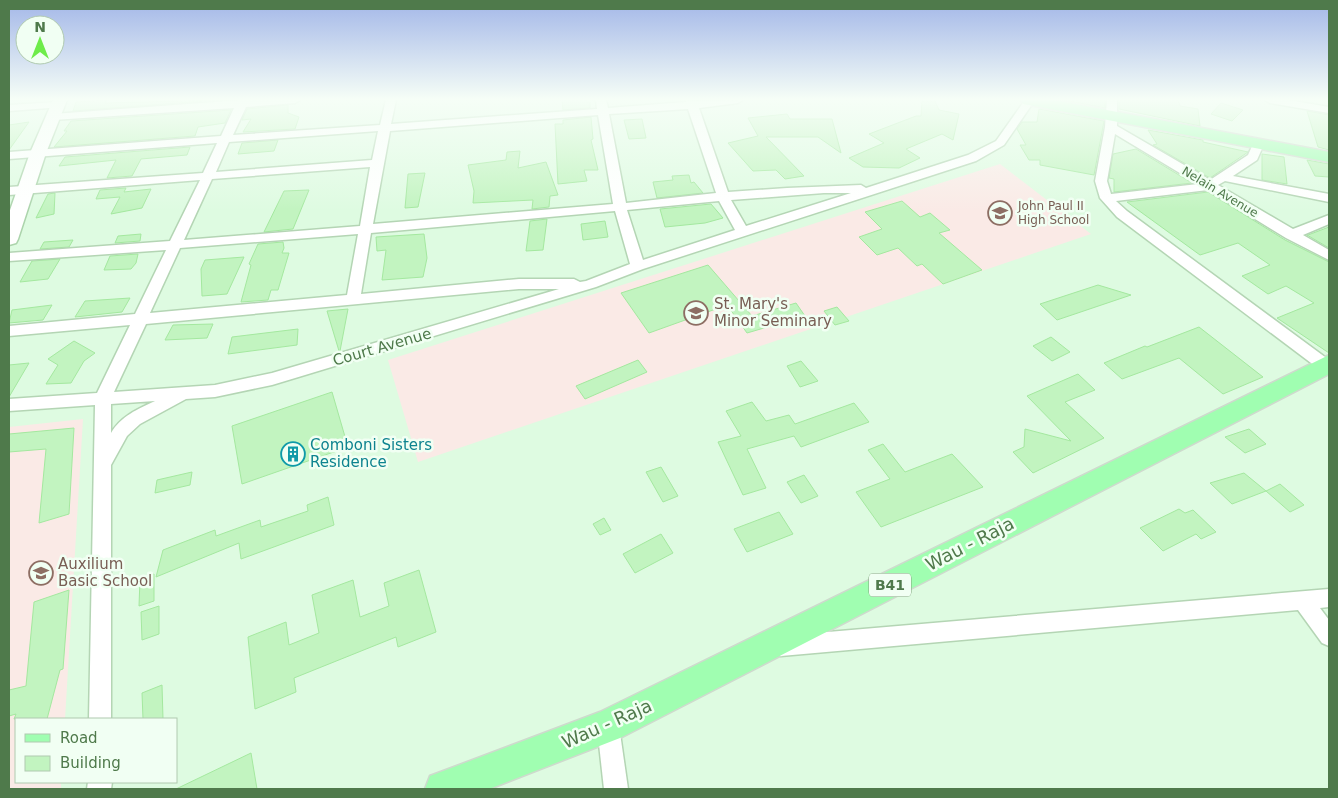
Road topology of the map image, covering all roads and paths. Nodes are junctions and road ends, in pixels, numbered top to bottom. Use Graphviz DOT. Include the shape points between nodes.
graph roads {
  1 [pos="45,137"];
  2 [pos="236,137"];
  3 [pos="383,137"];
  4 [pos="608,137"];
  5 [pos="704,137"];
  6 [pos="1004,137"];
  7 [pos="1108,137"];
  8 [pos="1143,137"];
  9 [pos="1225,137"];
  10 [pos="224,138"];
  11 [pos="1258,144"];
  12 [pos="38,154"];
  13 [pos="9,155"];
  14 [pos="1329,157"];
  15 [pos="378,163"];
  16 [pos="207,176"];
  17 [pos="1222,177"];
  18 [pos="1209,186"];
  19 [pos="17,190"];
  20 [pos="877,190"];
  21 [pos="723,196"];
  22 [pos="1106,198"];
  23 [pos="1329,198"];
  24 [pos="620,207"];
  25 [pos="1329,219"];
  26 [pos="365,229"];
  27 [pos="743,232"];
  28 [pos="1291,235"];
  29 [pos="9,239"];
  30 [pos="174,246"];
  31 [pos="1329,256"];
  32 [pos="9,257"];
  33 [pos="638,266"];
  34 [pos="591,284"];
  35 [pos="353,300"];
  36 [pos="139,320"];
  37 [pos="9,330"];
  38 [pos="1328,366"];
  39 [pos="215,391"];
  40 [pos="104,398"];
  41 [pos="9,405"];
  42 [pos="104,462"];
  43 [pos="1329,598"];
  44 [pos="1303,600"];
  45 [pos="1329,636"];
  46 [pos="768,647"];
  47 [pos="100,718"];
  48 [pos="608,726"];
  49 [pos="443,789"];
  50 [pos="616,789"];
  1 -- 12 [label="main road"];
  2 -- 10 [label="street"];
  3 -- 15 [label="street"];
  4 -- 24 [label="street"];
  5 -- 21 [label="street"];
  6 -- 20 [label="street, Court Avenue" via="1000,143 972,158"];
  7 -- 22 [label="street" via="1101,181"];
  8 -- 18 [label="street, Nelain Avenue"];
  9 -- 11 [label="main road"];
  10 -- 12 [label="street"];
  10 -- 16 [label="street"];
  11 -- 14 [label="main road"];
  11 -- 17 [label="street" via="1253,157"];
  12 -- 13 [label="street"];
  12 -- 19 [label="main road"];
  15 -- 16 [label="street"];
  15 -- 26 [label="street"];
  16 -- 19 [label="street"];
  16 -- 30 [label="street"];
  17 -- 18 [label="street"];
  17 -- 23 [label="street"];
  18 -- 22 [label="street"];
  18 -- 28 [label="street, Nelain Avenue"];
  19 -- 29 [label="main road"];
  20 -- 21 [label="street" via="803,190"];
  20 -- 27 [label="street, Court Avenue"];
  21 -- 24 [label="street"];
  21 -- 27 [label="street"];
  22 -- 38 [label="street" via="1122,214"];
  24 -- 26 [label="street"];
  24 -- 33 [label="street"];
  25 -- 28 [label="street"];
  26 -- 30 [label="street"];
  26 -- 35 [label="street"];
  27 -- 33 [label="street, Court Avenue"];
  28 -- 31 [label="street, Nelain Avenue"];
  30 -- 32 [label="street"];
  30 -- 36 [label="street"];
  33 -- 34 [label="street, Court Avenue"];
  34 -- 35 [label="street" via="518,284"];
  34 -- 39 [label="street, Court Avenue" via="272,379"];
  35 -- 36 [label="street"];
  36 -- 37 [label="street"];
  36 -- 40 [label="street"];
  38 -- 46 [label="main road, Wau - Raja / B41"];
  39 -- 40 [label="street, Court Avenue"];
  39 -- 42 [label="street" via="182,395 134,419 121,431"];
  40 -- 41 [label="street, Court Avenue"];
  40 -- 42 [label="street"];
  42 -- 47 [label="street"];
  43 -- 44 [label="street"];
  44 -- 45 [label="street"];
  44 -- 46 [label="street"];
  46 -- 48 [label="main road, Wau - Raja / B41"];
  48 -- 49 [label="main road, Wau - Raja / B41"];
  48 -- 50 [label="street"];
}
